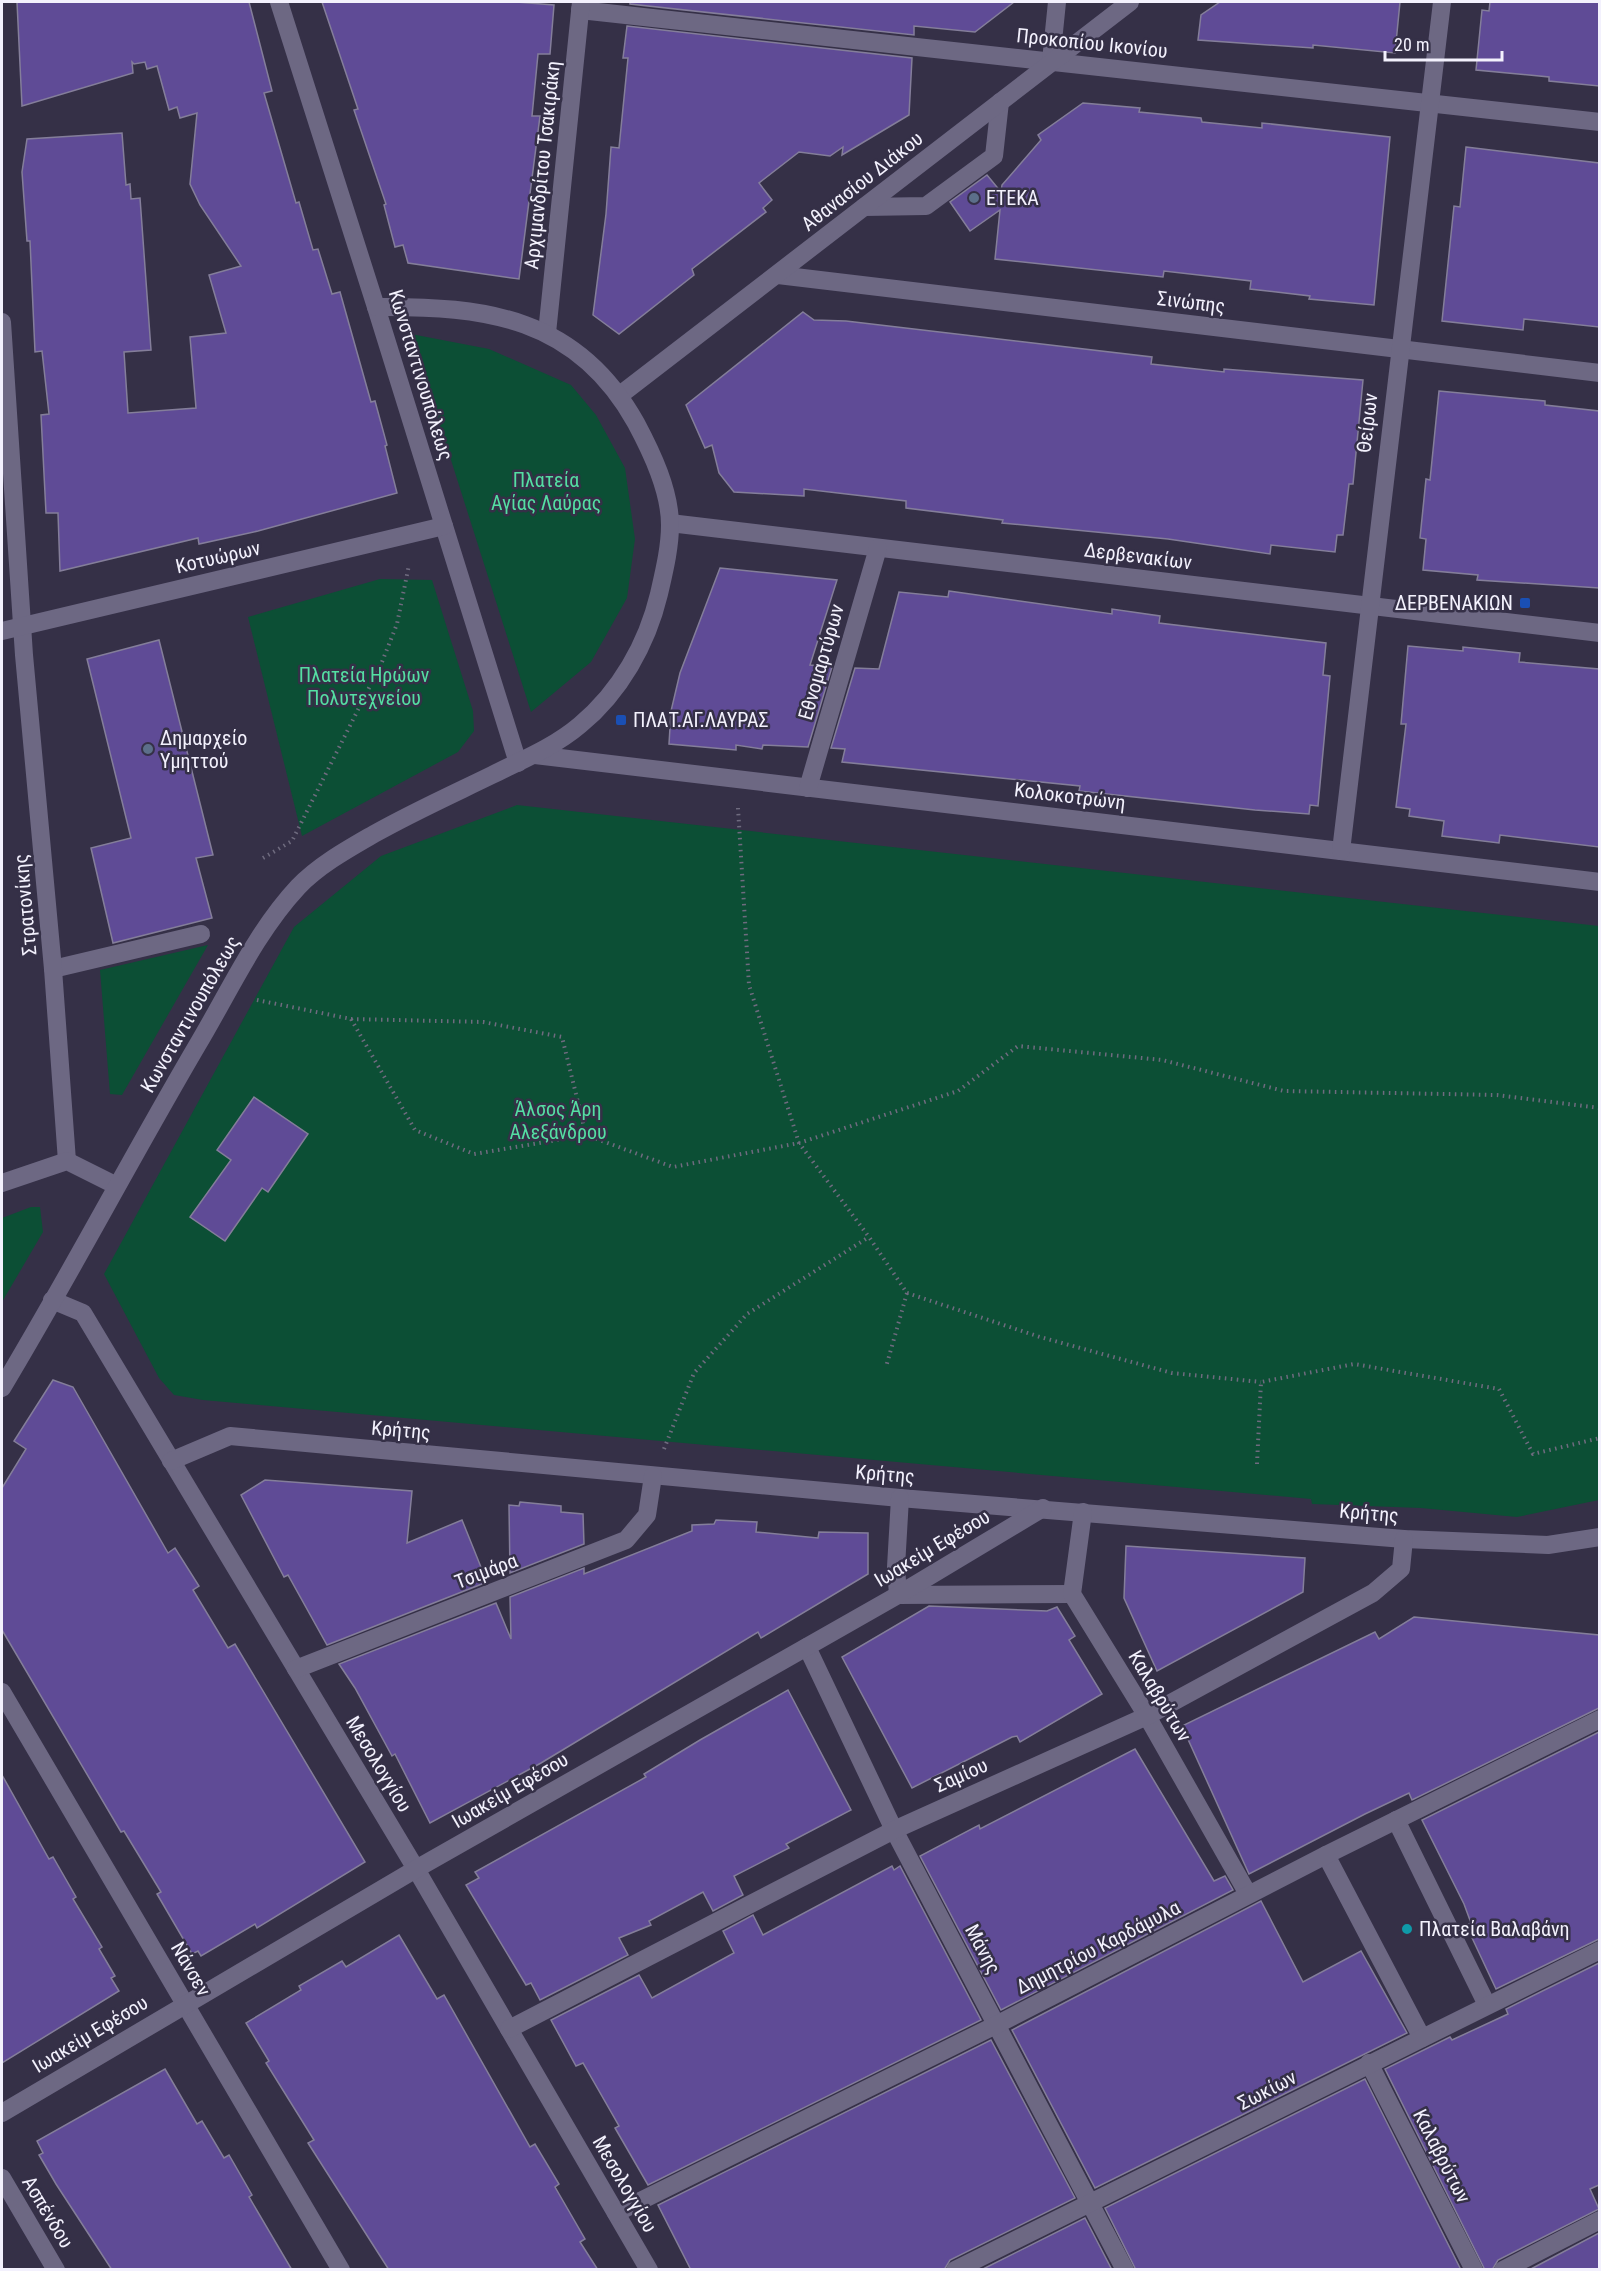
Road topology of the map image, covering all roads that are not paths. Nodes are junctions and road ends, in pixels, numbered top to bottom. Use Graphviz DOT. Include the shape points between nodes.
graph roads {
  1 [pos="279,2"];
  2 [pos="1058,2"];
  3 [pos="1130,2"];
  4 [pos="1442,2"];
  5 [pos="581,6"];
  6 [pos="1051,61"];
  7 [pos="1000,102"];
  8 [pos="1430,103"];
  9 [pos="1599,122"];
  10 [pos="864,207"];
  11 [pos="778,275"];
  12 [pos="376,307"];
  13 [pos="2,322"];
  14 [pos="547,333"];
  15 [pos="1398,351"];
  16 [pos="1599,373"];
  17 [pos="620,395"];
  18 [pos="670,523"];
  19 [pos="444,526"];
  20 [pos="878,548"];
  21 [pos="1368,606"];
  22 [pos="22,626"];
  23 [pos="2,631"];
  24 [pos="1599,633"];
  25 [pos="526,759"];
  26 [pos="808,788"];
  27 [pos="1341,851"];
  28 [pos="1599,882"];
  29 [pos="201,934"];
  30 [pos="53,969"];
  31 [pos="67,1161"];
  32 [pos="2,1183"];
  33 [pos="116,1185"];
  34 [pos="52,1300"];
  35 [pos="2,1388"];
  36 [pos="171,1461"];
  37 [pos="653,1476"];
  38 [pos="900,1498"];
  39 [pos="1043,1508"];
  40 [pos="1083,1512"];
  41 [pos="1599,1537"];
  42 [pos="1404,1539"];
  43 [pos="1072,1594"];
  44 [pos="898,1595"];
  45 [pos="807,1647"];
  46 [pos="296,1669"];
  47 [pos="2,1692"];
  48 [pos="1147,1716"];
  49 [pos="1599,1719"];
  50 [pos="1396,1820"];
  51 [pos="894,1830"];
  52 [pos="1326,1855"];
  53 [pos="416,1869"];
  54 [pos="1248,1894"];
  55 [pos="1599,1950"];
  56 [pos="185,2004"];
  57 [pos="1487,2005"];
  58 [pos="998,2024"];
  59 [pos="508,2029"];
  60 [pos="1422,2038"];
  61 [pos="1369,2064"];
  62 [pos="2,2113"];
  63 [pos="2,2178"];
  64 [pos="1092,2203"];
  65 [pos="616,2213"];
  66 [pos="1599,2220"];
  67 [pos="56,2270"];
  68 [pos="341,2270"];
  69 [pos="649,2270"];
  70 [pos="955,2270"];
  71 [pos="1125,2270"];
  72 [pos="1474,2270"];
  73 [pos="1503,2270"];
  1 -- 12 [label="street, Κωνσταντινουπόλεως"];
  2 -- 6 [label="street"];
  3 -- 6 [label="street, Αθανασίου Διάκου"];
  4 -- 8 [label="street, Θείρων"];
  5 -- 6 [label="street, Προκοπίου Ικονίου"];
  5 -- 14 [label="street, Αρχιμανδρίτου Τσακιράκη"];
  6 -- 7 [label="street, Αθανασίου Διάκου"];
  6 -- 8 [label="street, Προκοπίου Ικονίου"];
  7 -- 10 [label="street, Αθανασίου Διάκου"];
  7 -- 10 [label="street" via="994,156 926,206"];
  8 -- 9 [label="street, Προκοπίου Ικονίου"];
  8 -- 15 [label="street, Θείρων"];
  10 -- 11 [label="street, Αθανασίου Διάκου"];
  11 -- 15 [label="street, Σινώπης"];
  11 -- 17 [label="street, Αθανασίου Διάκου"];
  12 -- 14 [label="street" via="469,310"];
  12 -- 19 [label="street, Κωνσταντινουπόλεως"];
  13 -- 22 [label="street, Στρατονίκης"];
  14 -- 17 [label="street"];
  15 -- 16 [label="street, Σινώπης"];
  15 -- 21 [label="street, Θείρων"];
  17 -- 18 [label="street" via="651,453"];
  18 -- 20 [label="street, Δερβενακίων"];
  18 -- 25 [label="street" via="664,571 639,653 617,685 581,724"];
  19 -- 22 [label="street, Κοτυώρων"];
  19 -- 25 [label="street, Κωνσταντινουπόλεως"];
  20 -- 21 [label="street, Δερβενακίων"];
  20 -- 26 [label="street, Εθνομαρτύρων"];
  21 -- 24 [label="street, Δερβενακίων"];
  21 -- 27 [label="street, Θείρων"];
  22 -- 23 [label="street, Κοτυώρων"];
  22 -- 30 [label="street, Στρατονίκης"];
  25 -- 26 [label="street, Κολοκοτρώνη"];
  25 -- 33 [label="street, Κωνσταντινουπόλεως" via="406,816 340,853 299,886 262,936"];
  26 -- 27 [label="street, Κολοκοτρώνη"];
  27 -- 28 [label="street, Κολοκοτρώνη"];
  29 -- 30 [label="street"];
  30 -- 31 [label="street, Στρατονίκης"];
  31 -- 32 [label="street"];
  31 -- 33 [label="street"];
  33 -- 34 [label="street, Κωνσταντινουπόλεως"];
  34 -- 35 [label="street, Κωνσταντινουπόλεως"];
  34 -- 36 [label="street, Μεσολογγίου" via="83,1313"];
  36 -- 37 [label="street, Κρήτης" via="230,1436"];
  36 -- 46 [label="street, Μεσολογγίου"];
  37 -- 38 [label="street, Κρήτης"];
  37 -- 46 [label="street, Τσιμάρα" via="647,1515 626,1540"];
  38 -- 39 [label="street, Κρήτης"];
  38 -- 44 [label="street"];
  39 -- 40 [label="street, Κρήτης"];
  39 -- 44 [label="street, Ιωακείμ Εφέσου"];
  40 -- 42 [label="street, Κρήτης"];
  40 -- 43 [label="street"];
  41 -- 42 [label="street, Κρήτης" via="1548,1545"];
  42 -- 48 [label="street, Σαμίου" via="1401,1569 1373,1593"];
  43 -- 44 [label="street"];
  43 -- 48 [label="street, Καλαβρύτων"];
  44 -- 45 [label="street, Ιωακείμ Εφέσου"];
  45 -- 51 [label="street, Μάνης"];
  45 -- 53 [label="street, Ιωακείμ Εφέσου"];
  46 -- 53 [label="street, Μεσολογγίου"];
  47 -- 56 [label="street, Νάνσεν"];
  48 -- 51 [label="street, Σαμίου"];
  48 -- 54 [label="street, Καλαβρύτων"];
  49 -- 50 [label="street, Δημητρίου Καρδάμυλα"];
  50 -- 52 [label="street, Δημητρίου Καρδάμυλα"];
  50 -- 57 [label="street"];
  51 -- 58 [label="street, Μάνης"];
  51 -- 59 [label="street, Σαμίου"];
  52 -- 54 [label="street, Δημητρίου Καρδάμυλα"];
  52 -- 60 [label="street"];
  53 -- 56 [label="street, Ιωακείμ Εφέσου"];
  53 -- 59 [label="street, Μεσολογγίου"];
  54 -- 58 [label="street, Δημητρίου Καρδάμυλα"];
  55 -- 57 [label="street, Σωκίων"];
  56 -- 62 [label="street, Ιωακείμ Εφέσου"];
  56 -- 68 [label="street, Νάνσεν"];
  57 -- 60 [label="street, Σωκίων"];
  58 -- 64 [label="street, Μάνης"];
  58 -- 65 [label="street, Δημητρίου Καρδάμυλα"];
  59 -- 65 [label="street, Μεσολογγίου"];
  60 -- 61 [label="street, Σωκίων"];
  61 -- 64 [label="street, Σωκίων"];
  61 -- 72 [label="street, Καλαβρύτων"];
  63 -- 67 [label="street, Ασπένδου"];
  64 -- 70 [label="street, Σωκίων"];
  64 -- 71 [label="street, Μάνης"];
  65 -- 69 [label="street, Μεσολογγίου"];
  66 -- 73 [label="street"];
}
